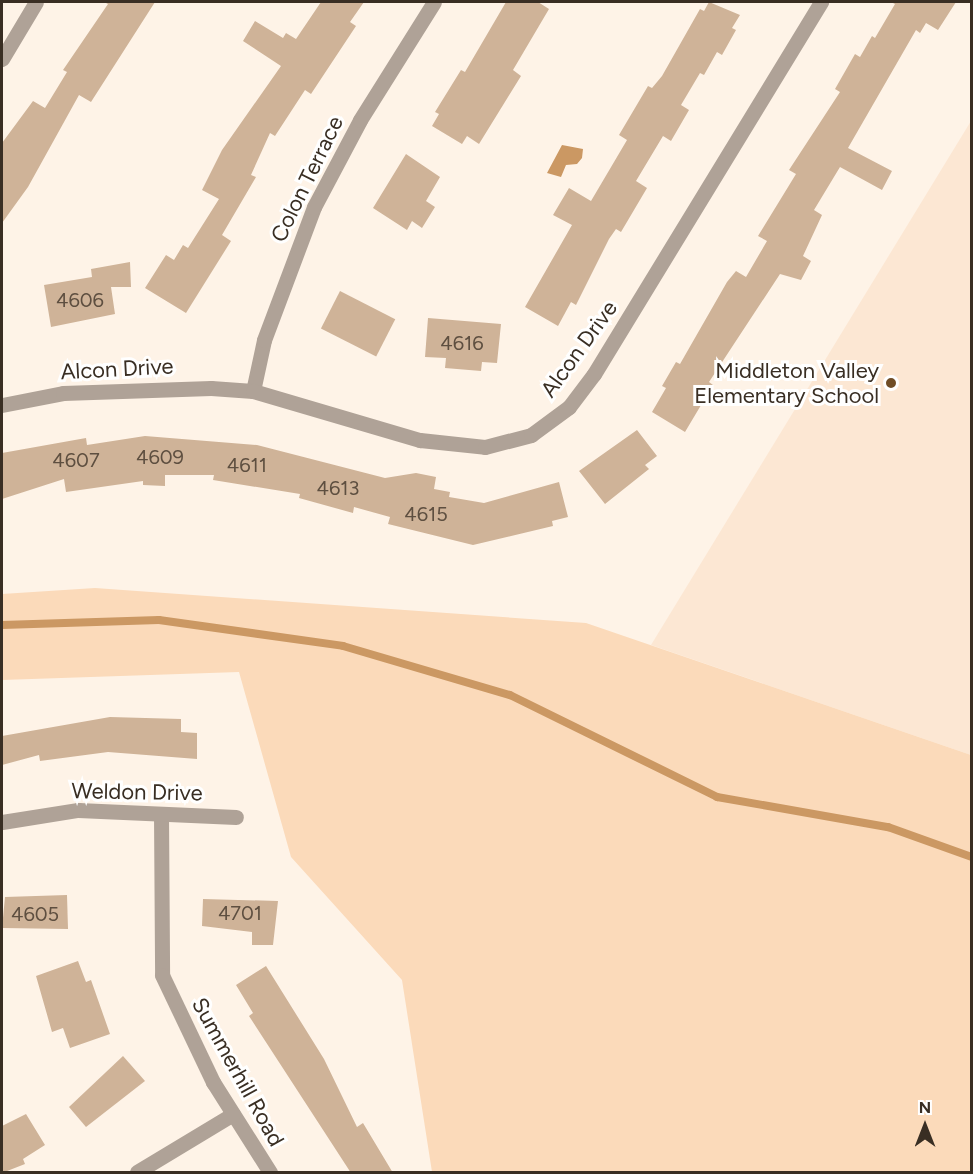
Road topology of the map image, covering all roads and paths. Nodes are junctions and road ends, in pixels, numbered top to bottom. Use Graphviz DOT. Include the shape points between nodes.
graph roads {
  1 [pos="36,2"];
  2 [pos="434,2"];
  3 [pos="821,2"];
  4 [pos="2,59"];
  5 [pos="253,391"];
  6 [pos="2,405"];
  7 [pos="161,814"];
  8 [pos="236,817"];
  9 [pos="2,822"];
  10 [pos="233,1114"];
  11 [pos="137,1173"];
  12 [pos="270,1173"];
  1 -- 4 [label="street"];
  2 -- 5 [label="street, Colon Terrace" via="360,120 314,207 264,340"];
  3 -- 5 [label="street, Alcon Drive" via="594,374 569,407 548,423 510,442 454,445 325,415"];
  5 -- 6 [label="street, Alcon Drive" via="153,388 63,393"];
  7 -- 8 [label="street, Weldon Drive"];
  7 -- 9 [label="street, Weldon Drive" via="78,810"];
  7 -- 10 [label="street, Summerhill Road" via="162,975 192,1042"];
  10 -- 11 [label="street"];
  10 -- 12 [label="street, Summerhill Road"];
}
